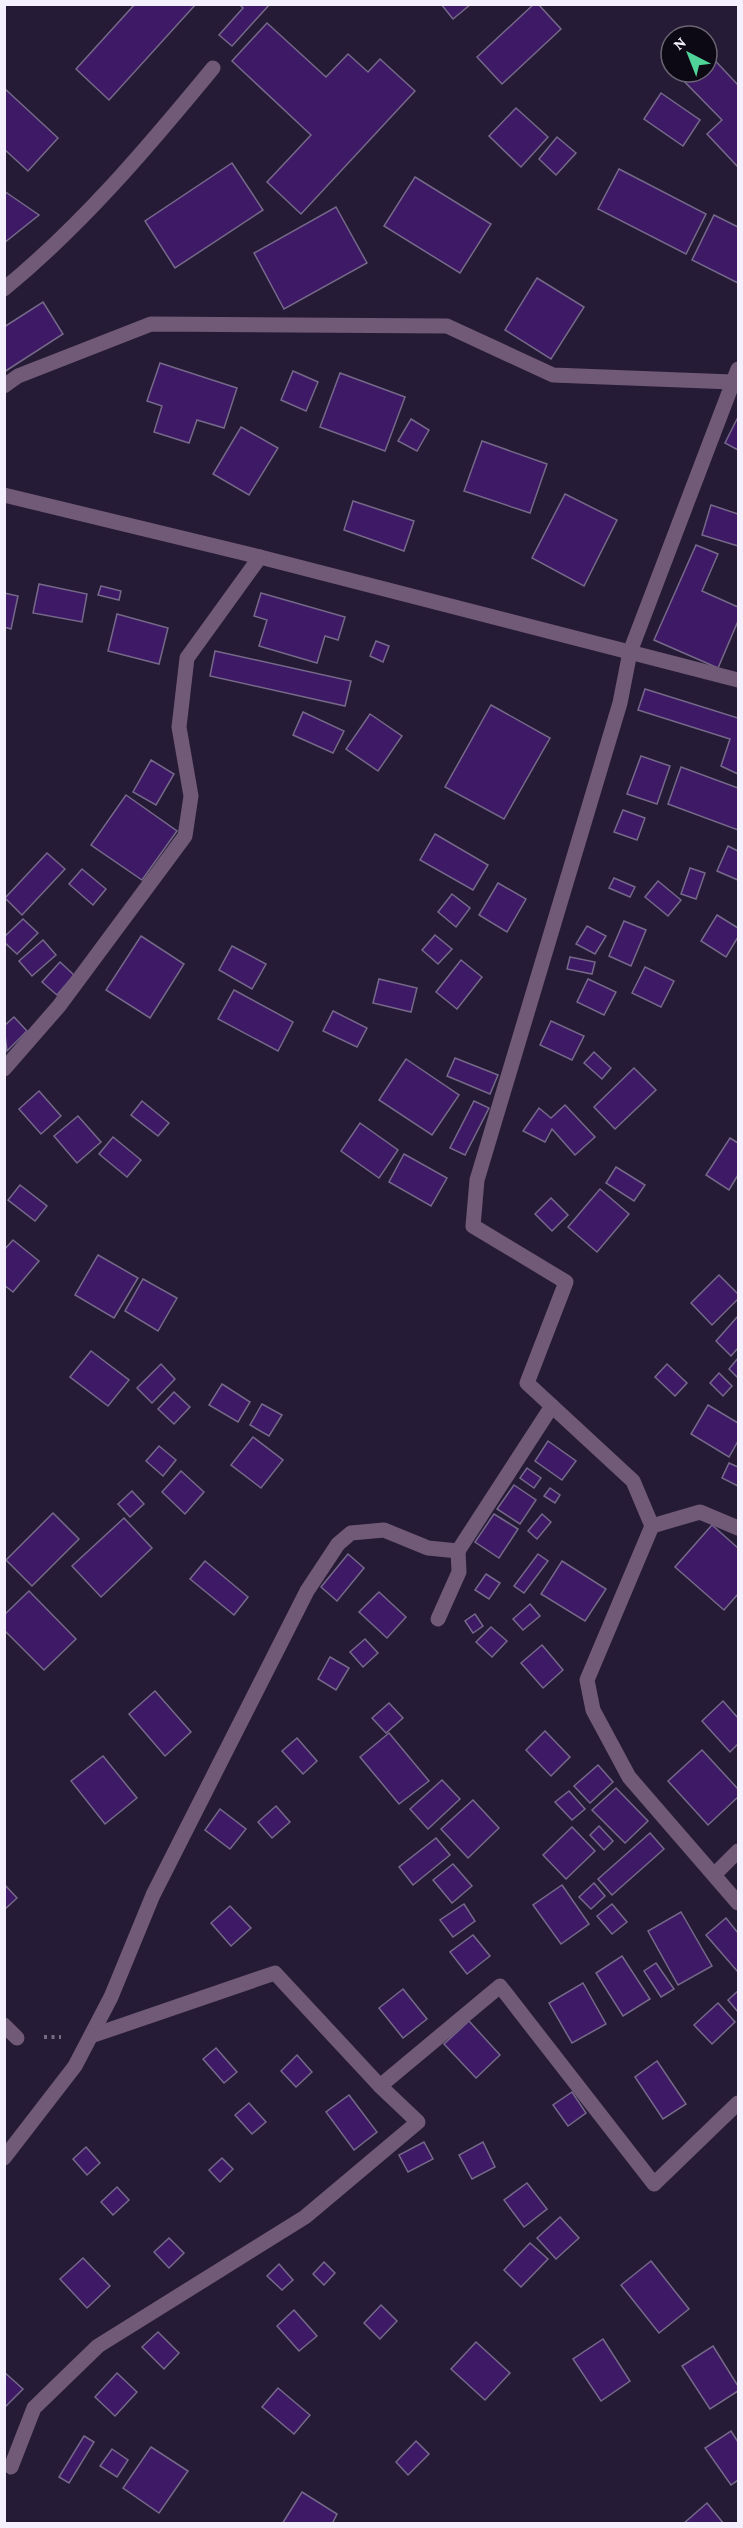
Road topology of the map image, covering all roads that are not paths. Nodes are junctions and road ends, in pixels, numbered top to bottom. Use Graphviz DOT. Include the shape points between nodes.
graph roads {
  1 [pos="213,68"];
  2 [pos="4,289"];
  3 [pos="735,376"];
  4 [pos="4,386"];
  5 [pos="4,495"];
  6 [pos="260,557"];
  7 [pos="630,652"];
  8 [pos="738,680"];
  9 [pos="4,1069"];
  10 [pos="552,1406"];
  11 [pos="652,1526"];
  12 [pos="738,1528"];
  13 [pos="458,1551"];
  14 [pos="438,1619"];
  15 [pos="738,1851"];
  16 [pos="714,1875"];
  17 [pos="738,1903"];
  18 [pos="4,2025"];
  19 [pos="91,2036"];
  20 [pos="17,2038"];
  21 [pos="380,2086"];
  22 [pos="738,2103"];
  23 [pos="4,2157"];
  24 [pos="11,2467"];
  1 -- 2 [label="street" via="120,180 38,262"];
  3 -- 4 [label="street" via="553,375 447,326 151,324 18,376"];
  3 -- 7 [label="street"];
  5 -- 6 [label="street"];
  6 -- 7 [label="street"];
  6 -- 9 [label="street" via="187,658 179,727 191,795 185,836 59,1006"];
  7 -- 8 [label="street"];
  7 -- 10 [label="street" via="620,703 476,1191 473,1226 566,1282 527,1383"];
  10 -- 11 [label="street" via="633,1481"];
  10 -- 13 [label="street"];
  11 -- 12 [label="street" via="700,1512"];
  11 -- 16 [label="street" via="587,1680 593,1710 629,1777"];
  13 -- 14 [label="street" via="459,1572"];
  13 -- 19 [label="street" via="428,1548 384,1530 351,1533 338,1544 307,1592 158,1885"];
  15 -- 16 [label="street"];
  16 -- 17 [label="street"];
  18 -- 20 [label="street"];
  19 -- 21 [label="street" via="275,1973"];
  19 -- 23 [label="street" via="75,2066"];
  21 -- 22 [label="street" via="500,1986 654,2184"];
  21 -- 24 [label="street" via="418,2122 305,2217 99,2346 34,2408"];
}
